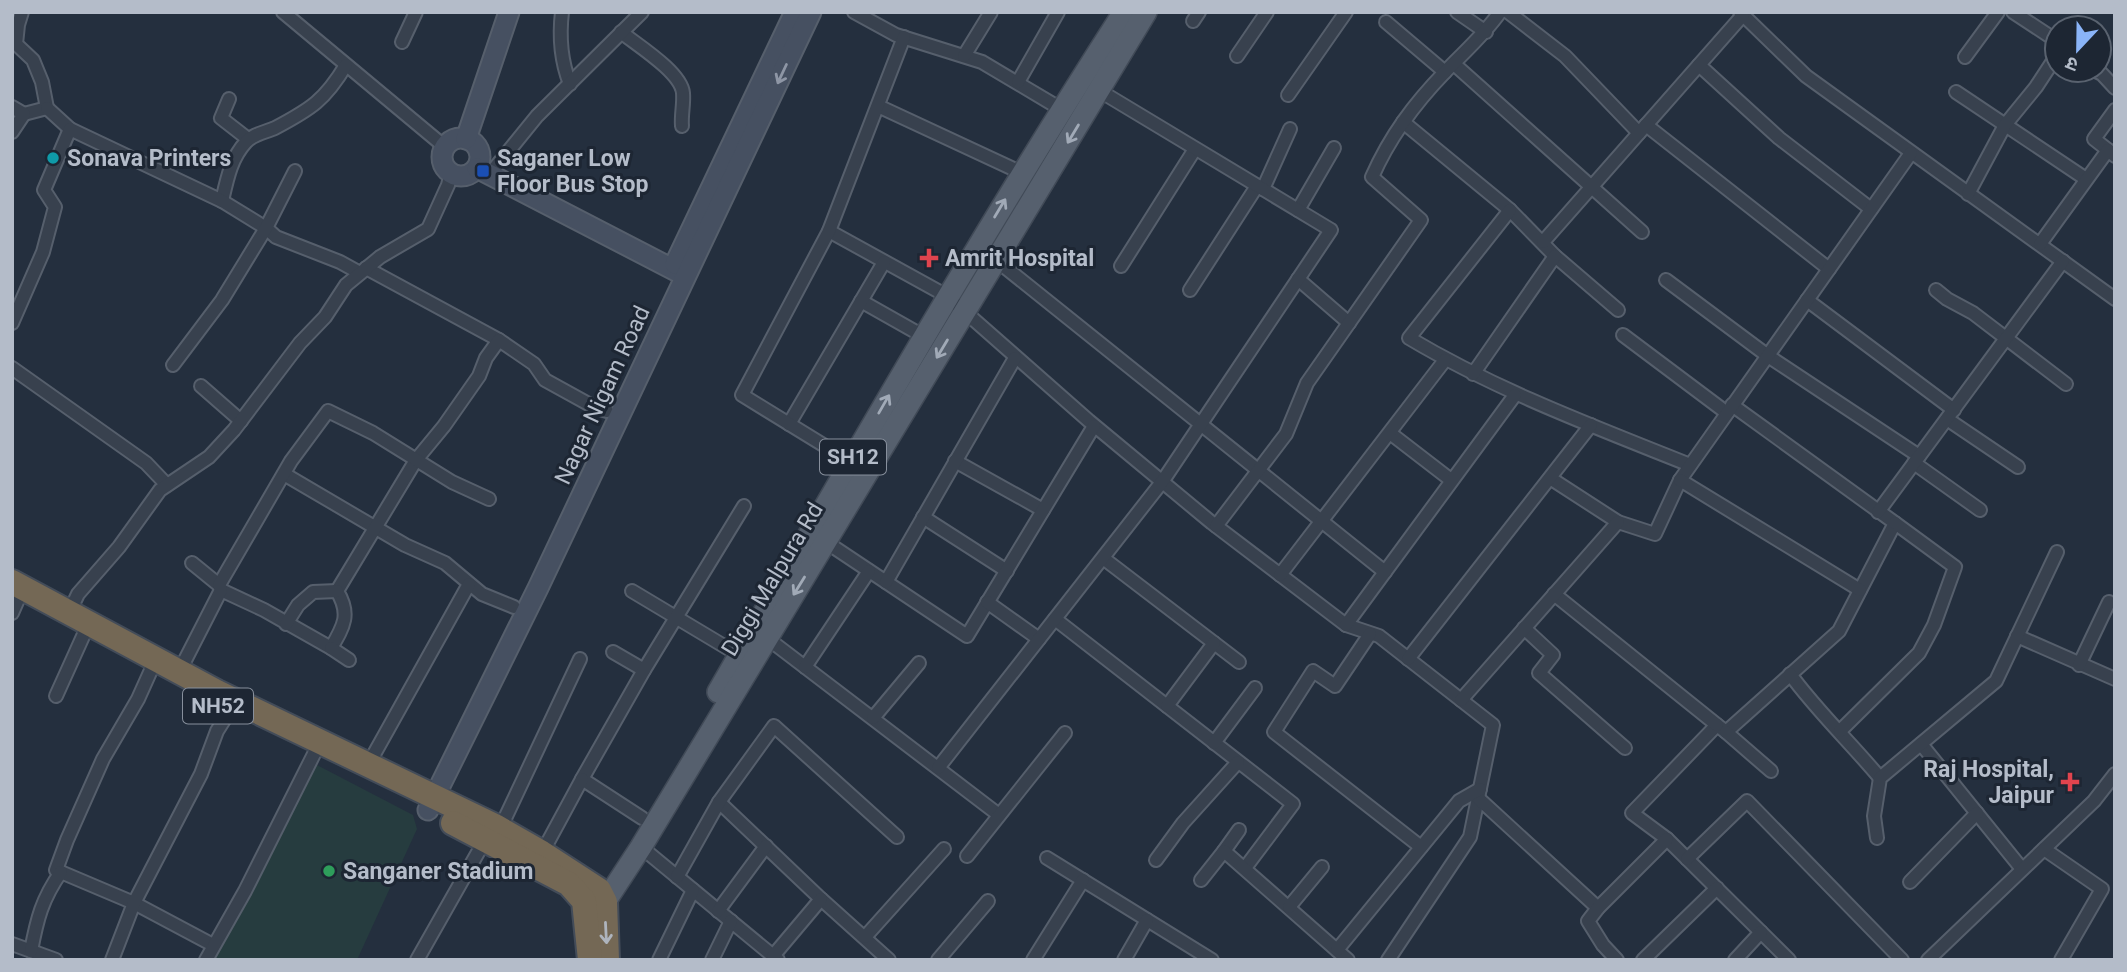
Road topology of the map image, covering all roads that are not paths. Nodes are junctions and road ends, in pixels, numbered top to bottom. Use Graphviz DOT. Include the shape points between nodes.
graph roads {
  1 [pos="22,12"];
  2 [pos="283,12"];
  3 [pos="416,12"];
  4 [pos="509,12"];
  5 [pos="562,12"];
  6 [pos="642,12"];
  7 [pos="795,12"];
  8 [pos="811,12"];
  9 [pos="854,12"];
  10 [pos="991,12"];
  11 [pos="1058,12"];
  12 [pos="1124,12"];
  13 [pos="1146,12"];
  14 [pos="1267,12"];
  15 [pos="1346,12"];
  16 [pos="1457,12"];
  17 [pos="1500,12"];
  18 [pos="1508,12"];
  19 [pos="1998,12"];
  20 [pos="2012,12"];
  21 [pos="1742,14"];
  22 [pos="1386,22"];
  23 [pos="621,32"];
  24 [pos="1486,32"];
  25 [pos="2043,32"];
  26 [pos="904,37"];
  27 [pos="402,42"];
  28 [pos="964,56"];
  29 [pos="1237,56"];
  30 [pos="1965,57"];
  31 [pos="346,65"];
  32 [pos="1699,65"];
  33 [pos="1449,68"];
  34 [pos="2043,76"];
  35 [pos="1018,82"];
  36 [pos="570,84"];
  37 [pos="1090,85"];
  38 [pos="1956,92"];
  39 [pos="1288,95"];
  40 [pos="229,99"];
  41 [pos="878,106"];
  42 [pos="47,108"];
  43 [pos="1062,109"];
  44 [pos="2115,110"];
  45 [pos="18,111"];
  46 [pos="1403,122"];
  47 [pos="2005,125"];
  48 [pos="682,127"];
  49 [pos="1290,129"];
  50 [pos="1643,129"];
  51 [pos="70,130"];
  52 [pos="12,132"];
  53 [pos="248,139"];
  54 [pos="467,139"];
  55 [pos="445,147"];
  56 [pos="1334,148"];
  57 [pos="1195,149"];
  58 [pos="1911,153"];
  59 [pos="2111,153"];
  60 [pos="295,171"];
  61 [pos="483,171"];
  62 [pos="451,173"];
  63 [pos="1022,173"];
  64 [pos="2086,179"];
  65 [pos="1591,187"];
  66 [pos="1260,188"];
  67 [pos="1968,194"];
  68 [pos="222,201"];
  69 [pos="1871,209"];
  70 [pos="1298,210"];
  71 [pos="1510,210"];
  72 [pos="265,228"];
  73 [pos="829,231"];
  74 [pos="1642,232"];
  75 [pos="1543,242"];
  76 [pos="2040,244"];
  77 [pos="1555,256"];
  78 [pos="996,260"];
  79 [pos="2063,261"];
  80 [pos="884,262"];
  81 [pos="1121,266"];
  82 [pos="1829,268"];
  83 [pos="363,271"];
  84 [pos="679,272"];
  85 [pos="1298,279"];
  86 [pos="1666,280"];
  87 [pos="1190,290"];
  88 [pos="1936,290"];
  89 [pos="947,296"];
  90 [pos="2115,299"];
  91 [pos="1807,300"];
  92 [pos="861,301"];
  93 [pos="1618,310"];
  94 [pos="965,312"];
  95 [pos="12,323"];
  96 [pos="1349,323"];
  97 [pos="1623,335"];
  98 [pos="923,336"];
  99 [pos="2007,338"];
  100 [pos="499,340"];
  101 [pos="1768,356"];
  102 [pos="1015,358"];
  103 [pos="1445,360"];
  104 [pos="173,365"];
  105 [pos="12,368"];
  106 [pos="1473,374"];
  107 [pos="2066,384"];
  108 [pos="201,386"];
  109 [pos="1515,395"];
  110 [pos="1730,409"];
  111 [pos="607,411"];
  112 [pos="1951,414"];
  113 [pos="241,421"];
  114 [pos="789,425"];
  115 [pos="1201,425"];
  116 [pos="1591,425"];
  117 [pos="1094,426"];
  118 [pos="1390,433"];
  119 [pos="416,460"];
  120 [pos="1917,460"];
  121 [pos="955,461"];
  122 [pos="850,462"];
  123 [pos="1690,465"];
  124 [pos="2018,467"];
  125 [pos="1259,471"];
  126 [pos="284,474"];
  127 [pos="1550,478"];
  128 [pos="1451,480"];
  129 [pos="1680,480"];
  130 [pos="1162,482"];
  131 [pos="167,485"];
  132 [pos="489,499"];
  133 [pos="744,506"];
  134 [pos="1043,510"];
  135 [pos="1980,510"];
  136 [pos="1878,512"];
  137 [pos="923,517"];
  138 [pos="1322,522"];
  139 [pos="1618,522"];
  140 [pos="1895,523"];
  141 [pos="1216,526"];
  142 [pos="375,527"];
  143 [pos="825,542"];
  144 [pos="2057,552"];
  145 [pos="1102,558"];
  146 [pos="192,563"];
  147 [pos="869,571"];
  148 [pos="1007,571"];
  149 [pos="1385,572"];
  150 [pos="1280,575"];
  151 [pos="886,582"];
  152 [pos="469,584"];
  153 [pos="220,587"];
  154 [pos="1860,590"];
  155 [pos="337,591"];
  156 [pos="632,591"];
  157 [pos="1554,594"];
  158 [pos="16,595"];
  159 [pos="987,602"];
  160 [pos="2109,602"];
  161 [pos="514,607"];
  162 [pos="677,618"];
  163 [pos="1055,619"];
  164 [pos="76,623"];
  165 [pos="286,624"];
  166 [pos="1346,625"];
  167 [pos="1524,628"];
  168 [pos="1370,634"];
  169 [pos="2017,636"];
  170 [pos="767,638"];
  171 [pos="1040,639"];
  172 [pos="1214,643"];
  173 [pos="331,648"];
  174 [pos="613,652"];
  175 [pos="739,655"];
  176 [pos="580,659"];
  177 [pos="1408,659"];
  178 [pos="349,660"];
  179 [pos="1239,662"];
  180 [pos="919,663"];
  181 [pos="153,665"];
  182 [pos="2079,665"];
  183 [pos="805,667"];
  184 [pos="644,670"];
  185 [pos="179,672"];
  186 [pos="1790,674"];
  187 [pos="2115,679"];
  188 [pos="1255,688"];
  189 [pos="56,696"];
  190 [pos="1461,700"];
  191 [pos="1167,706"];
  192 [pos="229,712"];
  193 [pos="873,718"];
  194 [pos="1722,729"];
  195 [pos="1840,732"];
  196 [pos="1065,733"];
  197 [pos="1214,743"];
  198 [pos="1921,744"];
  199 [pos="1625,748"];
  200 [pos="314,754"];
  201 [pos="1238,762"];
  202 [pos="368,765"];
  203 [pos="938,768"];
  204 [pos="1771,771"];
  205 [pos="2115,774"];
  206 [pos="1880,778"];
  207 [pos="582,779"];
  208 [pos="1479,793"];
  209 [pos="427,801"];
  210 [pos="719,802"];
  211 [pos="1977,813"];
  212 [pos="999,815"];
  213 [pos="642,818"];
  214 [pos="1240,830"];
  215 [pos="492,834"];
  216 [pos="897,837"];
  217 [pos="1877,838"];
  218 [pos="1667,839"];
  219 [pos="766,846"];
  220 [pos="641,847"];
  221 [pos="1421,847"];
  222 [pos="944,849"];
  223 [pos="2044,849"];
  224 [pos="1224,851"];
  225 [pos="541,853"];
  226 [pos="967,856"];
  227 [pos="1047,858"];
  228 [pos="1687,859"];
  229 [pos="1156,860"];
  230 [pos="1322,867"];
  231 [pos="1245,868"];
  232 [pos="2022,869"];
  233 [pos="61,872"];
  234 [pos="677,877"];
  235 [pos="1083,880"];
  236 [pos="1201,880"];
  237 [pos="1910,882"];
  238 [pos="1717,888"];
  239 [pos="693,890"];
  240 [pos="821,899"];
  241 [pos="593,901"];
  242 [pos="988,901"];
  243 [pos="134,903"];
  244 [pos="1289,907"];
  245 [pos="1598,908"];
  246 [pos="718,911"];
  247 [pos="1147,920"];
  248 [pos="731,921"];
  249 [pos="1761,932"];
  250 [pos="865,937"];
  251 [pos="12,944"];
  252 [pos="213,945"];
  253 [pos="1337,950"];
  254 [pos="31,951"];
  255 [pos="775,958"];
  256 [pos="56,960"];
  257 [pos="112,960"];
  258 [pos="206,960"];
  259 [pos="417,960"];
  260 [pos="590,960"];
  261 [pos="607,960"];
  262 [pos="659,960"];
  263 [pos="712,960"];
  264 [pos="889,960"];
  265 [pos="937,960"];
  266 [pos="1033,960"];
  267 [pos="1124,960"];
  268 [pos="1212,960"];
  269 [pos="1348,960"];
  270 [pos="1388,960"];
  271 [pos="1617,960"];
  272 [pos="1643,960"];
  273 [pos="1735,960"];
  274 [pos="1789,960"];
  275 [pos="1902,960"];
  276 [pos="1928,960"];
  277 [pos="2061,960"];
  1 -- 42 [label="street" via="16,44 33,60"];
  2 -- 31 [label="street"];
  3 -- 27 [label="street"];
  4 -- 54 [label="street"];
  5 -- 36 [label="street" via="561,53"];
  6 -- 23 [label="street"];
  7 -- 84 [label="street, Nagar Nigam Road"];
  8 -- 84 [label="street, Nagar Nigam Road, one-way"];
  9 -- 26 [label="street"];
  10 -- 28 [label="street"];
  11 -- 35 [label="street"];
  12 -- 37 [label="main road, Diggi Malpura Rd / SH12"];
  13 -- 37 [label="main road, Diggi Malpura Rd"];
  14 -- 29 [label="street"];
  15 -- 39 [label="street"];
  16 -- 24 [label="street"];
  17 -- 24 [label="street"];
  18 -- 50 [label="street" via="1565,56"];
  19 -- 30 [label="street"];
  20 -- 25 [label="street"];
  21 -- 32 [label="street"];
  21 -- 58 [label="street" via="1806,76"];
  22 -- 33 [label="street"];
  23 -- 36 [label="street"];
  23 -- 48 [label="street" via="679,82"];
  24 -- 33 [label="street"];
  26 -- 28 [label="street"];
  26 -- 41 [label="street"];
  28 -- 35 [label="street"];
  31 -- 53 [label="street" via="321,100"];
  31 -- 55 [label="street"];
  32 -- 50 [label="street"];
  32 -- 69 [label="street" via="1779,138"];
  33 -- 46 [label="street"];
  33 -- 65 [label="street"];
  34 -- 47 [label="street"];
  35 -- 43 [label="street"];
  36 -- 61 [label="street"];
  37 -- 43 [label="main road, Diggi Malpura Rd / SH12"];
  37 -- 57 [label="street"];
  37 -- 78 [label="main road, Diggi Malpura Rd, one-way"];
  38 -- 47 [label="street"];
  40 -- 53 [label="street" via="221,118"];
  41 -- 63 [label="street"];
  41 -- 73 [label="street"];
  42 -- 45 [label="street"];
  42 -- 51 [label="street"];
  43 -- 63 [label="main road, Diggi Malpura Rd / SH12"];
  44 -- 59 [label="street" via="2094,139"];
  45 -- 52 [label="street"];
  46 -- 71 [label="street"];
  46 -- 96 [label="street" via="1372,177 1421,220"];
  47 -- 64 [label="street"];
  47 -- 67 [label="street"];
  49 -- 66 [label="street"];
  50 -- 65 [label="street"];
  50 -- 82 [label="street"];
  51 -- 68 [label="street"];
  51 -- 95 [label="street" via="44,190 55,206 47,241"];
  53 -- 68 [label="street" via="227,175"];
  54 -- 55 [label="street"];
  54 -- 61 [label="street" via="477,147"];
  55 -- 62 [label="street" via="442,161"];
  56 -- 70 [label="street"];
  57 -- 66 [label="street"];
  57 -- 81 [label="street"];
  58 -- 67 [label="street"];
  58 -- 69 [label="street"];
  59 -- 64 [label="street"];
  60 -- 72 [label="street"];
  61 -- 62 [label="street" via="465,176"];
  61 -- 84 [label="street"];
  62 -- 83 [label="street" via="428,229"];
  89 -- 63 [label="main road, Diggi Malpura Rd / SH12, one-way"];
  64 -- 76 [label="street"];
  65 -- 74 [label="street"];
  65 -- 75 [label="street"];
  66 -- 70 [label="street"];
  66 -- 87 [label="street"];
  67 -- 76 [label="street"];
  68 -- 72 [label="street"];
  69 -- 82 [label="street"];
  70 -- 85 [label="street" via="1331,230"];
  71 -- 75 [label="street"];
  71 -- 103 [label="street" via="1409,338"];
  72 -- 83 [label="street" via="275,237"];
  72 -- 104 [label="street" via="222,300"];
  73 -- 80 [label="street"];
  73 -- 114 [label="street" via="742,396"];
  75 -- 77 [label="street"];
  76 -- 79 [label="street"];
  77 -- 93 [label="street"];
  77 -- 106 [label="street"];
  78 -- 94 [label="main road, Diggi Malpura Rd"];
  78 -- 115 [label="street"];
  79 -- 90 [label="street"];
  79 -- 99 [label="street"];
  80 -- 89 [label="street"];
  80 -- 92 [label="street"];
  82 -- 91 [label="street"];
  83 -- 100 [label="street"];
  83 -- 113 [label="street" via="346,285"];
  84 -- 111 [label="street, Nagar Nigam Road"];
  84 -- 209 [label="street, Nagar Nigam Road" via="538,588"];
  85 -- 96 [label="street"];
  85 -- 115 [label="street"];
  86 -- 101 [label="street"];
  88 -- 99 [label="street"];
  89 -- 94 [label="street"];
  89 -- 98 [label="main road, Diggi Malpura Rd / SH12"];
  91 -- 101 [label="street"];
  91 -- 112 [label="street"];
  92 -- 98 [label="street"];
  92 -- 114 [label="street"];
  94 -- 102 [label="street"];
  94 -- 143 [label="main road, Diggi Malpura Rd, one-way"];
  96 -- 125 [label="street" via="1307,383 1286,434"];
  97 -- 110 [label="street"];
  122 -- 98 [label="main road, Diggi Malpura Rd / SH12, one-way"];
  99 -- 107 [label="street"];
  99 -- 112 [label="street"];
  100 -- 111 [label="street" via="534,364 545,380"];
  100 -- 119 [label="street" via="479,376"];
  101 -- 110 [label="street"];
  101 -- 120 [label="street"];
  102 -- 117 [label="street"];
  102 -- 121 [label="street"];
  103 -- 106 [label="street"];
  103 -- 118 [label="street"];
  105 -- 131 [label="street" via="146,463"];
  106 -- 109 [label="street"];
  108 -- 113 [label="street"];
  109 -- 116 [label="street"];
  109 -- 128 [label="street"];
  110 -- 123 [label="street"];
  110 -- 136 [label="street"];
  111 -- 161 [label="street, Nagar Nigam Road"];
  112 -- 120 [label="street"];
  112 -- 124 [label="street"];
  113 -- 131 [label="street" via="209,457"];
  114 -- 122 [label="street"];
  115 -- 125 [label="street"];
  115 -- 130 [label="street"];
  116 -- 123 [label="street"];
  116 -- 127 [label="street"];
  117 -- 130 [label="street"];
  117 -- 134 [label="street"];
  118 -- 128 [label="street"];
  118 -- 138 [label="street"];
  119 -- 126 [label="street" via="328,411"];
  119 -- 132 [label="street"];
  119 -- 142 [label="street"];
  120 -- 135 [label="street"];
  120 -- 136 [label="street"];
  121 -- 134 [label="street"];
  121 -- 137 [label="street"];
  122 -- 175 [label="main road, Diggi Malpura Rd / SH12"];
  123 -- 129 [label="street"];
  125 -- 138 [label="street"];
  125 -- 141 [label="street"];
  126 -- 142 [label="street"];
  126 -- 153 [label="street"];
  127 -- 139 [label="street"];
  127 -- 177 [label="street"];
  128 -- 149 [label="street"];
  129 -- 139 [label="street" via="1655,534"];
  129 -- 154 [label="street"];
  130 -- 141 [label="street"];
  130 -- 145 [label="street"];
  131 -- 164 [label="street" via="78,594"];
  133 -- 162 [label="street"];
  134 -- 148 [label="street"];
  136 -- 140 [label="street"];
  137 -- 148 [label="street"];
  137 -- 151 [label="street"];
  138 -- 149 [label="street"];
  138 -- 150 [label="street"];
  139 -- 157 [label="street"];
  140 -- 154 [label="street"];
  140 -- 195 [label="street" via="1955,567 1919,653"];
  141 -- 150 [label="street"];
  142 -- 152 [label="street" via="445,563"];
  142 -- 155 [label="street"];
  143 -- 147 [label="street"];
  143 -- 170 [label="main road, Diggi Malpura Rd, one-way"];
  144 -- 169 [label="street"];
  145 -- 163 [label="street"];
  145 -- 172 [label="street"];
  146 -- 153 [label="street"];
  147 -- 151 [label="street"];
  147 -- 183 [label="street"];
  148 -- 159 [label="street"];
  149 -- 166 [label="street"];
  150 -- 166 [label="street"];
  151 -- 159 [label="street" via="967,636"];
  152 -- 161 [label="street"];
  152 -- 202 [label="street"];
  153 -- 165 [label="street"];
  153 -- 185 [label="street"];
  154 -- 186 [label="street" via="1839,631"];
  155 -- 165 [label="street" via="313,592"];
  155 -- 173 [label="street" via="345,604 344,625"];
  156 -- 162 [label="street"];
  157 -- 167 [label="street"];
  157 -- 194 [label="street"];
  158 -- 164 [label="highway, NH52"];
  159 -- 171 [label="street"];
  160 -- 182 [label="street"];
  161 -- 209 [label="street, Nagar Nigam Road"];
  162 -- 175 [label="street"];
  162 -- 184 [label="street"];
  163 -- 171 [label="street"];
  163 -- 191 [label="street"];
  164 -- 181 [label="highway, NH52"];
  164 -- 189 [label="street"];
  165 -- 173 [label="street"];
  166 -- 168 [label="street"];
  167 -- 190 [label="street"];
  167 -- 199 [label="street" via="1553,655 1539,673"];
  168 -- 177 [label="street"];
  168 -- 221 [label="street" via="1335,686 1313,671 1274,732"];
  169 -- 182 [label="street"];
  169 -- 198 [label="street" via="1996,681"];
  170 -- 183 [label="street"];
  170 -- 220 [label="main road, Diggi Malpura Rd"];
  171 -- 203 [label="street"];
  172 -- 179 [label="street"];
  172 -- 191 [label="street"];
  173 -- 178 [label="street"];
  174 -- 184 [label="street"];
  175 -- 213 [label="main road, Diggi Malpura Rd / SH12"];
  176 -- 215 [label="street"];
  177 -- 190 [label="street"];
  180 -- 193 [label="street"];
  181 -- 185 [label="highway, NH52"];
  181 -- 192 [label="highway, NH52"];
  181 -- 233 [label="street" via="71,829 56,870"];
  182 -- 187 [label="street"];
  183 -- 193 [label="street"];
  184 -- 207 [label="street"];
  185 -- 202 [label="highway, NH52"];
  186 -- 194 [label="street"];
  186 -- 195 [label="street"];
  188 -- 197 [label="street"];
  190 -- 208 [label="street" via="1493,725"];
  191 -- 197 [label="street"];
  192 -- 200 [label="highway, NH52"];
  192 -- 243 [label="street"];
  193 -- 203 [label="street"];
  194 -- 204 [label="street"];
  194 -- 218 [label="street" via="1632,813"];
  195 -- 206 [label="street"];
  196 -- 212 [label="street"];
  197 -- 201 [label="street"];
  198 -- 206 [label="street"];
  198 -- 211 [label="street"];
  200 -- 209 [label="highway, NH52"];
  200 -- 252 [label="street"];
  201 -- 229 [label="street" via="1183,822"];
  201 -- 231 [label="street" via="1293,804"];
  202 -- 209 [label="highway, NH52"];
  203 -- 212 [label="street"];
  205 -- 223 [label="street"];
  206 -- 217 [label="street" via="1874,816"];
  207 -- 213 [label="street"];
  207 -- 225 [label="street"];
  208 -- 221 [label="street" via="1459,801"];
  208 -- 245 [label="street"];
  208 -- 270 [label="street" via="1469,837"];
  209 -- 215 [label="highway, NH52"];
  210 -- 216 [label="street" via="775,726"];
  210 -- 219 [label="street"];
  210 -- 234 [label="street"];
  211 -- 232 [label="street"];
  211 -- 237 [label="street"];
  212 -- 226 [label="street"];
  213 -- 241 [label="main road, Diggi Malpura Rd / SH12"];
  214 -- 224 [label="street"];
  215 -- 225 [label="highway, NH52"];
  215 -- 241 [label="highway, NH52"];
  215 -- 259 [label="street"];
  218 -- 228 [label="street"];
  218 -- 245 [label="street"];
  219 -- 240 [label="street"];
  219 -- 246 [label="street"];
  220 -- 234 [label="street"];
  220 -- 241 [label="main road, Diggi Malpura Rd"];
  221 -- 253 [label="street"];
  222 -- 250 [label="street"];
  223 -- 232 [label="street"];
  223 -- 277 [label="street" via="2102,889"];
  224 -- 231 [label="street"];
  224 -- 236 [label="street"];
  225 -- 241 [label="highway, NH52"];
  227 -- 235 [label="street"];
  228 -- 238 [label="street"];
  228 -- 275 [label="street" via="1747,802"];
  230 -- 244 [label="street"];
  231 -- 244 [label="street"];
  232 -- 276 [label="street"];
  233 -- 243 [label="street"];
  233 -- 254 [label="street" via="37,918"];
  234 -- 239 [label="street"];
  235 -- 247 [label="street"];
  235 -- 266 [label="street"];
  238 -- 249 [label="street"];
  238 -- 272 [label="street"];
  239 -- 246 [label="street"];
  239 -- 262 [label="street"];
  240 -- 250 [label="street"];
  240 -- 255 [label="street"];
  241 -- 260 [label="highway"];
  241 -- 261 [label="highway, one-way"];
  242 -- 265 [label="street"];
  243 -- 252 [label="street"];
  243 -- 257 [label="street"];
  244 -- 253 [label="street"];
  245 -- 271 [label="street" via="1588,921"];
  246 -- 248 [label="street"];
  247 -- 267 [label="street"];
  247 -- 268 [label="street"];
  248 -- 255 [label="street"];
  248 -- 263 [label="street"];
  249 -- 273 [label="street"];
  249 -- 274 [label="street"];
  250 -- 264 [label="street"];
  251 -- 254 [label="street"];
  252 -- 258 [label="street"];
  253 -- 269 [label="street"];
  254 -- 256 [label="street"];
}
